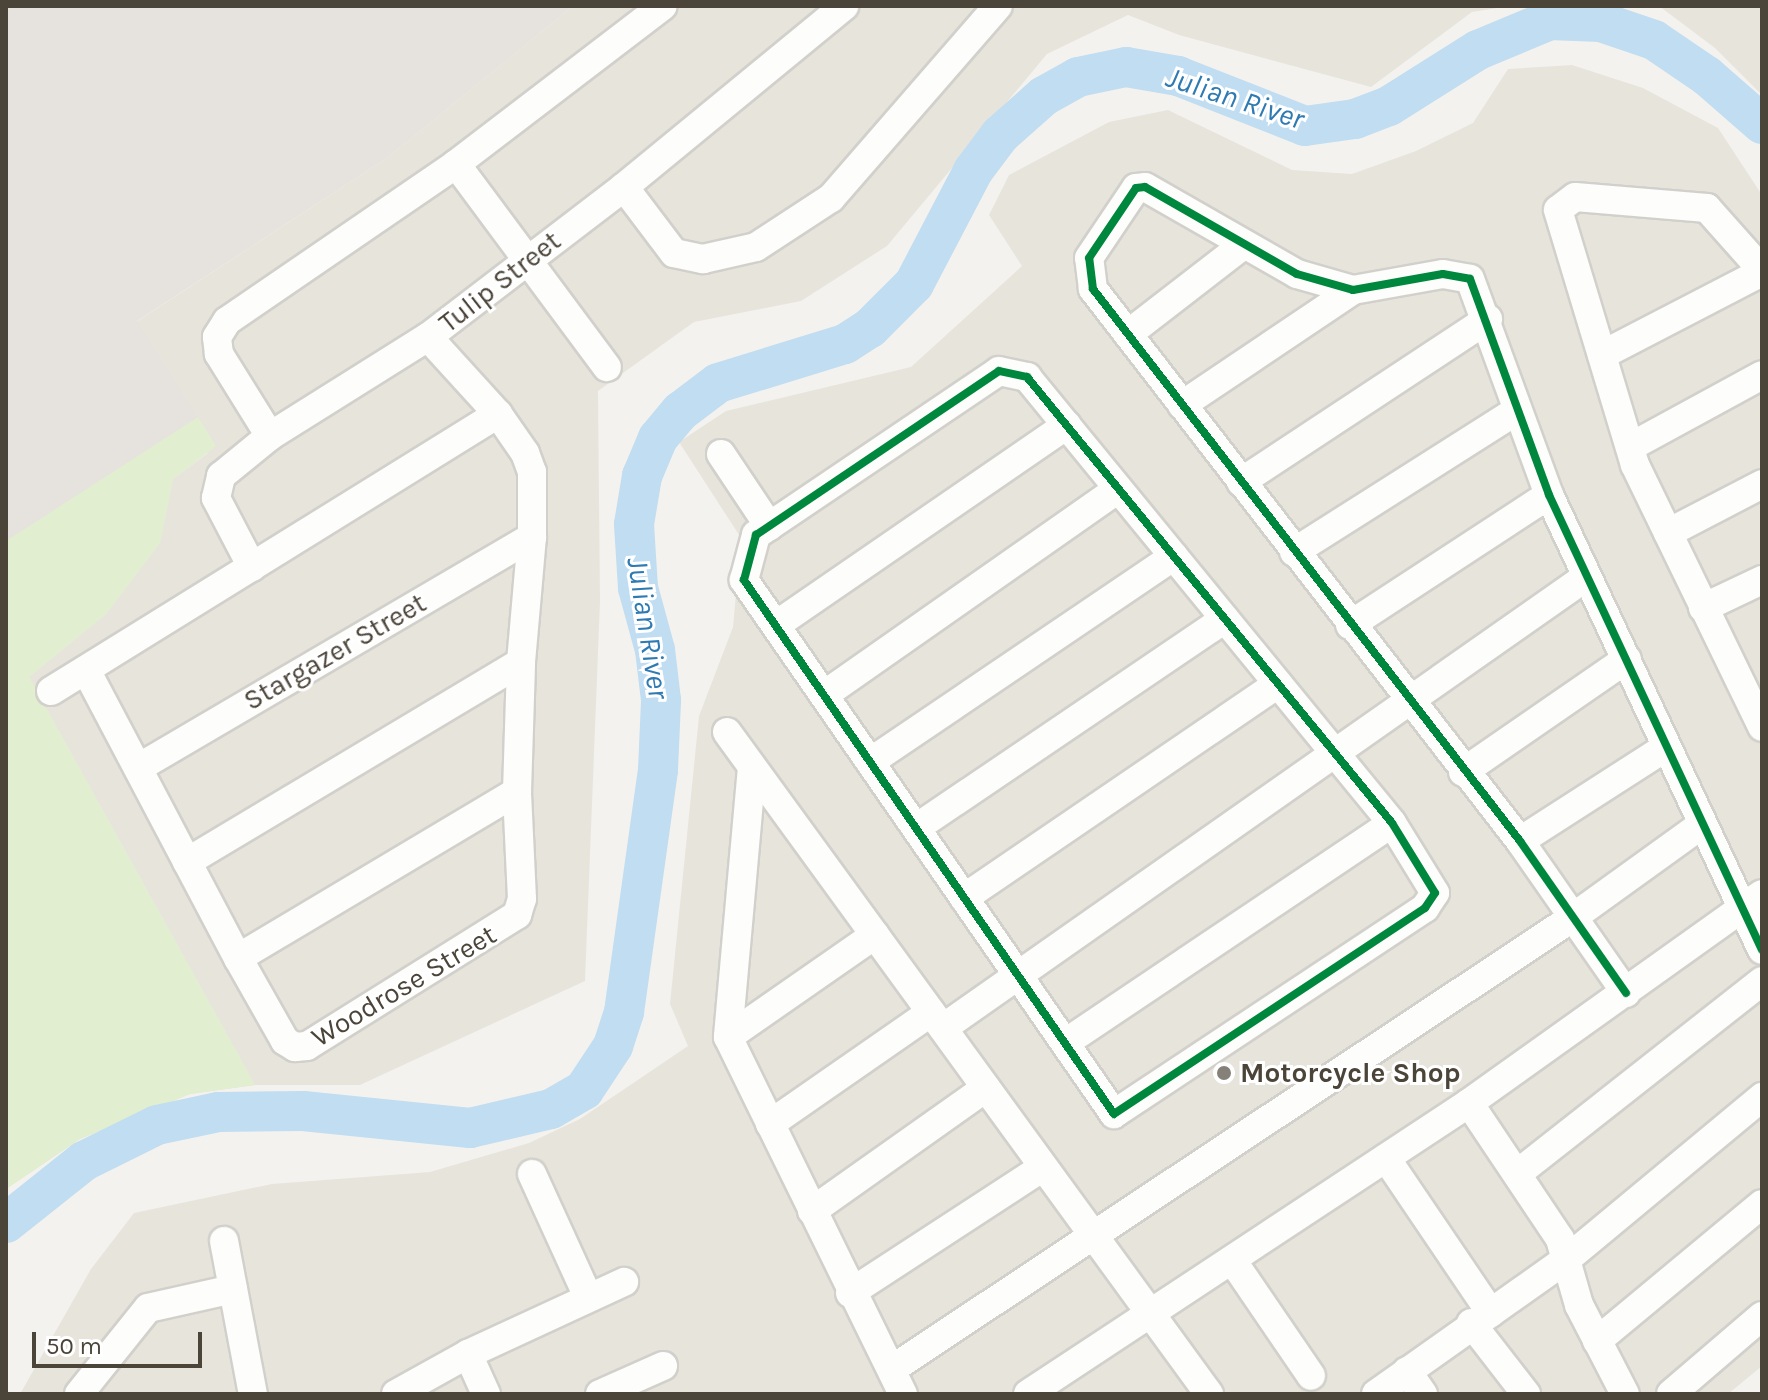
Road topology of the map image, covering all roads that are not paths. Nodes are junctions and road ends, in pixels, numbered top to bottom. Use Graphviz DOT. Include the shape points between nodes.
graph roads {
  1 [pos="663,6"];
  2 [pos="844,6"];
  3 [pos="998,6"];
  4 [pos="456,164"];
  5 [pos="624,187"];
  6 [pos="1242,246"];
  7 [pos="528,260"];
  8 [pos="1762,271"];
  9 [pos="1353,290"];
  10 [pos="1488,319"];
  11 [pos="1128,334"];
  12 [pos="428,337"];
  13 [pos="1602,355"];
  14 [pos="607,367"];
  15 [pos="1762,375"];
  16 [pos="1182,405"];
  17 [pos="1515,412"];
  18 [pos="498,414"];
  19 [pos="1067,425"];
  20 [pos="270,436"];
  21 [pos="1630,447"];
  22 [pos="721,454"];
  23 [pos="1241,482"];
  24 [pos="1762,484"];
  25 [pos="1118,489"];
  26 [pos="1549,495"];
  27 [pos="769,526"];
  28 [pos="1668,533"];
  29 [pos="532,537"];
  30 [pos="1294,552"];
  31 [pos="1174,556"];
  32 [pos="252,567"];
  33 [pos="1586,577"];
  34 [pos="1762,580"];
  35 [pos="1703,608"];
  36 [pos="1225,619"];
  37 [pos="776,625"];
  38 [pos="1350,625"];
  39 [pos="1627,659"];
  40 [pos="521,662"];
  41 [pos="86,670"];
  42 [pos="1278,684"];
  43 [pos="1754,687"];
  44 [pos="51,691"];
  45 [pos="824,695"];
  46 [pos="1407,700"];
  47 [pos="1762,727"];
  48 [pos="727,732"];
  49 [pos="1665,748"];
  50 [pos="1332,750"];
  51 [pos="870,762"];
  52 [pos="752,767"];
  53 [pos="138,768"];
  54 [pos="1463,772"];
  55 [pos="517,792"];
  56 [pos="1392,823"];
  57 [pos="1701,825"];
  58 [pos="916,828"];
  59 [pos="1520,841"];
  60 [pos="187,862"];
  61 [pos="964,898"];
  62 [pos="1750,901"];
  63 [pos="1575,916"];
  64 [pos="875,935"];
  65 [pos="1762,950"];
  66 [pos="238,958"];
  67 [pos="1016,973"];
  68 [pos="1762,981"];
  69 [pos="1626,993"];
  70 [pos="937,1020"];
  71 [pos="728,1037"];
  72 [pos="1065,1043"];
  73 [pos="986,1088"];
  74 [pos="1762,1097"];
  75 [pos="1469,1103"];
  76 [pos="770,1124"];
  77 [pos="1386,1158"];
  78 [pos="1043,1167"];
  79 [pos="1518,1173"];
  80 [pos="532,1174"];
  81 [pos="1762,1204"];
  82 [pos="812,1211"];
  83 [pos="1094,1237"];
  84 [pos="224,1241"];
  85 [pos="1567,1259"];
  86 [pos="1232,1260"];
  87 [pos="624,1282"];
  88 [pos="233,1289"];
  89 [pos="850,1293"];
  90 [pos="588,1297"];
  91 [pos="1151,1314"];
  92 [pos="1762,1316"];
  93 [pos="1481,1318"];
  94 [pos="1597,1341"];
  95 [pos="468,1354"];
  96 [pos="663,1366"];
  97 [pos="1407,1371"];
  98 [pos="1311,1376"];
  99 [pos="898,1382"];
  100 [pos="1068,1384"];
  101 [pos="79,1394"];
  102 [pos="253,1394"];
  103 [pos="396,1394"];
  104 [pos="486,1394"];
  105 [pos="600,1394"];
  106 [pos="1028,1394"];
  107 [pos="1209,1394"];
  108 [pos="1376,1394"];
  109 [pos="1423,1394"];
  110 [pos="1526,1394"];
  111 [pos="1625,1394"];
  112 [pos="1671,1394"];
  1 -- 4 [label="street"];
  2 -- 5 [label="street, Tulip Street"];
  3 -- 5 [label="street" via="831,198 756,247 703,259 674,253"];
  4 -- 7 [label="street"];
  4 -- 20 [label="street" via="227,321 217,337 219,354"];
  5 -- 7 [label="street, Tulip Street"];
  6 -- 9 [label="street" via="1297,274"];
  6 -- 11 [label="street"];
  6 -- 11 [label="street" via="1145,187 1136,188 1089,258 1087,274"];
  7 -- 12 [label="street, Tulip Street"];
  7 -- 14 [label="street"];
  8 -- 13 [label="street"];
  8 -- 13 [label="street" via="1707,208 1575,197 1564,201 1558,221"];
  9 -- 10 [label="street" via="1457,275 1470,279"];
  9 -- 16 [label="street"];
  10 -- 17 [label="street"];
  10 -- 23 [label="street"];
  11 -- 16 [label="street"];
  12 -- 18 [label="street, Woodrose Street"];
  12 -- 20 [label="street, Tulip Street"];
  13 -- 21 [label="street"];
  15 -- 21 [label="street"];
  16 -- 23 [label="street"];
  17 -- 26 [label="street"];
  17 -- 30 [label="street"];
  18 -- 29 [label="street, Woodrose Street" via="532,472"];
  18 -- 32 [label="street"];
  19 -- 25 [label="street"];
  19 -- 27 [label="street" via="1027,377 999,371"];
  19 -- 37 [label="street"];
  20 -- 32 [label="street, Tulip Street" via="221,476 215,489"];
  21 -- 28 [label="street"];
  22 -- 27 [label="street"];
  23 -- 30 [label="street"];
  24 -- 28 [label="street"];
  25 -- 31 [label="street"];
  25 -- 45 [label="street"];
  26 -- 33 [label="street"];
  26 -- 38 [label="street"];
  27 -- 37 [label="street" via="756,535 744,580"];
  28 -- 35 [label="street"];
  29 -- 40 [label="street, Woodrose Street"];
  29 -- 53 [label="street, Stargazer Street"];
  30 -- 38 [label="street"];
  31 -- 36 [label="street"];
  31 -- 51 [label="street"];
  32 -- 41 [label="street"];
  33 -- 39 [label="street"];
  33 -- 46 [label="street"];
  34 -- 35 [label="street"];
  35 -- 43 [label="street"];
  36 -- 42 [label="street"];
  36 -- 58 [label="street"];
  37 -- 45 [label="street"];
  38 -- 46 [label="street"];
  39 -- 49 [label="street"];
  39 -- 54 [label="street"];
  40 -- 55 [label="street, Woodrose Street"];
  40 -- 60 [label="street"];
  41 -- 44 [label="street"];
  41 -- 53 [label="street, Woodrose Street"];
  42 -- 50 [label="street"];
  42 -- 61 [label="street"];
  43 -- 47 [label="street"];
  45 -- 51 [label="street"];
  46 -- 50 [label="street"];
  46 -- 54 [label="street"];
  48 -- 52 [label="street"];
  49 -- 57 [label="street"];
  49 -- 59 [label="street"];
  50 -- 56 [label="street"];
  50 -- 67 [label="street"];
  51 -- 58 [label="street"];
  52 -- 64 [label="street"];
  52 -- 71 [label="street"];
  53 -- 60 [label="street, Woodrose Street"];
  54 -- 59 [label="street"];
  55 -- 66 [label="street"];
  55 -- 66 [label="street, Woodrose Street" via="522,899 517,915 320,1038 295,1047 285,1041"];
  56 -- 72 [label="street"];
  56 -- 72 [label="street" via="1435,893 1425,908 1114,1114"];
  57 -- 62 [label="street"];
  57 -- 63 [label="street"];
  58 -- 61 [label="street"];
  59 -- 63 [label="street"];
  60 -- 66 [label="street, Woodrose Street"];
  61 -- 67 [label="street"];
  62 -- 65 [label="street"];
  62 -- 69 [label="street"];
  63 -- 69 [label="street"];
  63 -- 83 [label="street"];
  64 -- 70 [label="street"];
  64 -- 71 [label="street"];
  67 -- 70 [label="street"];
  67 -- 72 [label="street"];
  68 -- 79 [label="street"];
  69 -- 75 [label="street"];
  70 -- 73 [label="street"];
  70 -- 76 [label="street"];
  71 -- 76 [label="street"];
  73 -- 78 [label="street"];
  73 -- 82 [label="street"];
  74 -- 85 [label="street"];
  75 -- 77 [label="street"];
  75 -- 79 [label="street"];
  76 -- 82 [label="street"];
  77 -- 86 [label="street"];
  77 -- 93 [label="street"];
  78 -- 83 [label="street"];
  78 -- 89 [label="street"];
  79 -- 85 [label="street"];
  80 -- 90 [label="street"];
  81 -- 94 [label="street"];
  82 -- 89 [label="street"];
  83 -- 91 [label="street"];
  83 -- 99 [label="street"];
  84 -- 88 [label="street"];
  85 -- 93 [label="street"];
  85 -- 94 [label="street" via="1579,1305"];
  86 -- 91 [label="street"];
  86 -- 98 [label="street"];
  87 -- 90 [label="street"];
  88 -- 101 [label="street" via="148,1308"];
  88 -- 102 [label="street"];
  89 -- 99 [label="street"];
  90 -- 95 [label="street"];
  91 -- 100 [label="street"];
  91 -- 107 [label="street"];
  92 -- 112 [label="street"];
  93 -- 97 [label="street"];
  93 -- 110 [label="street"];
  94 -- 111 [label="street"];
  95 -- 103 [label="street"];
  95 -- 104 [label="street"];
  96 -- 105 [label="street"];
  97 -- 108 [label="street"];
  97 -- 109 [label="street"];
  100 -- 106 [label="street"];
}
